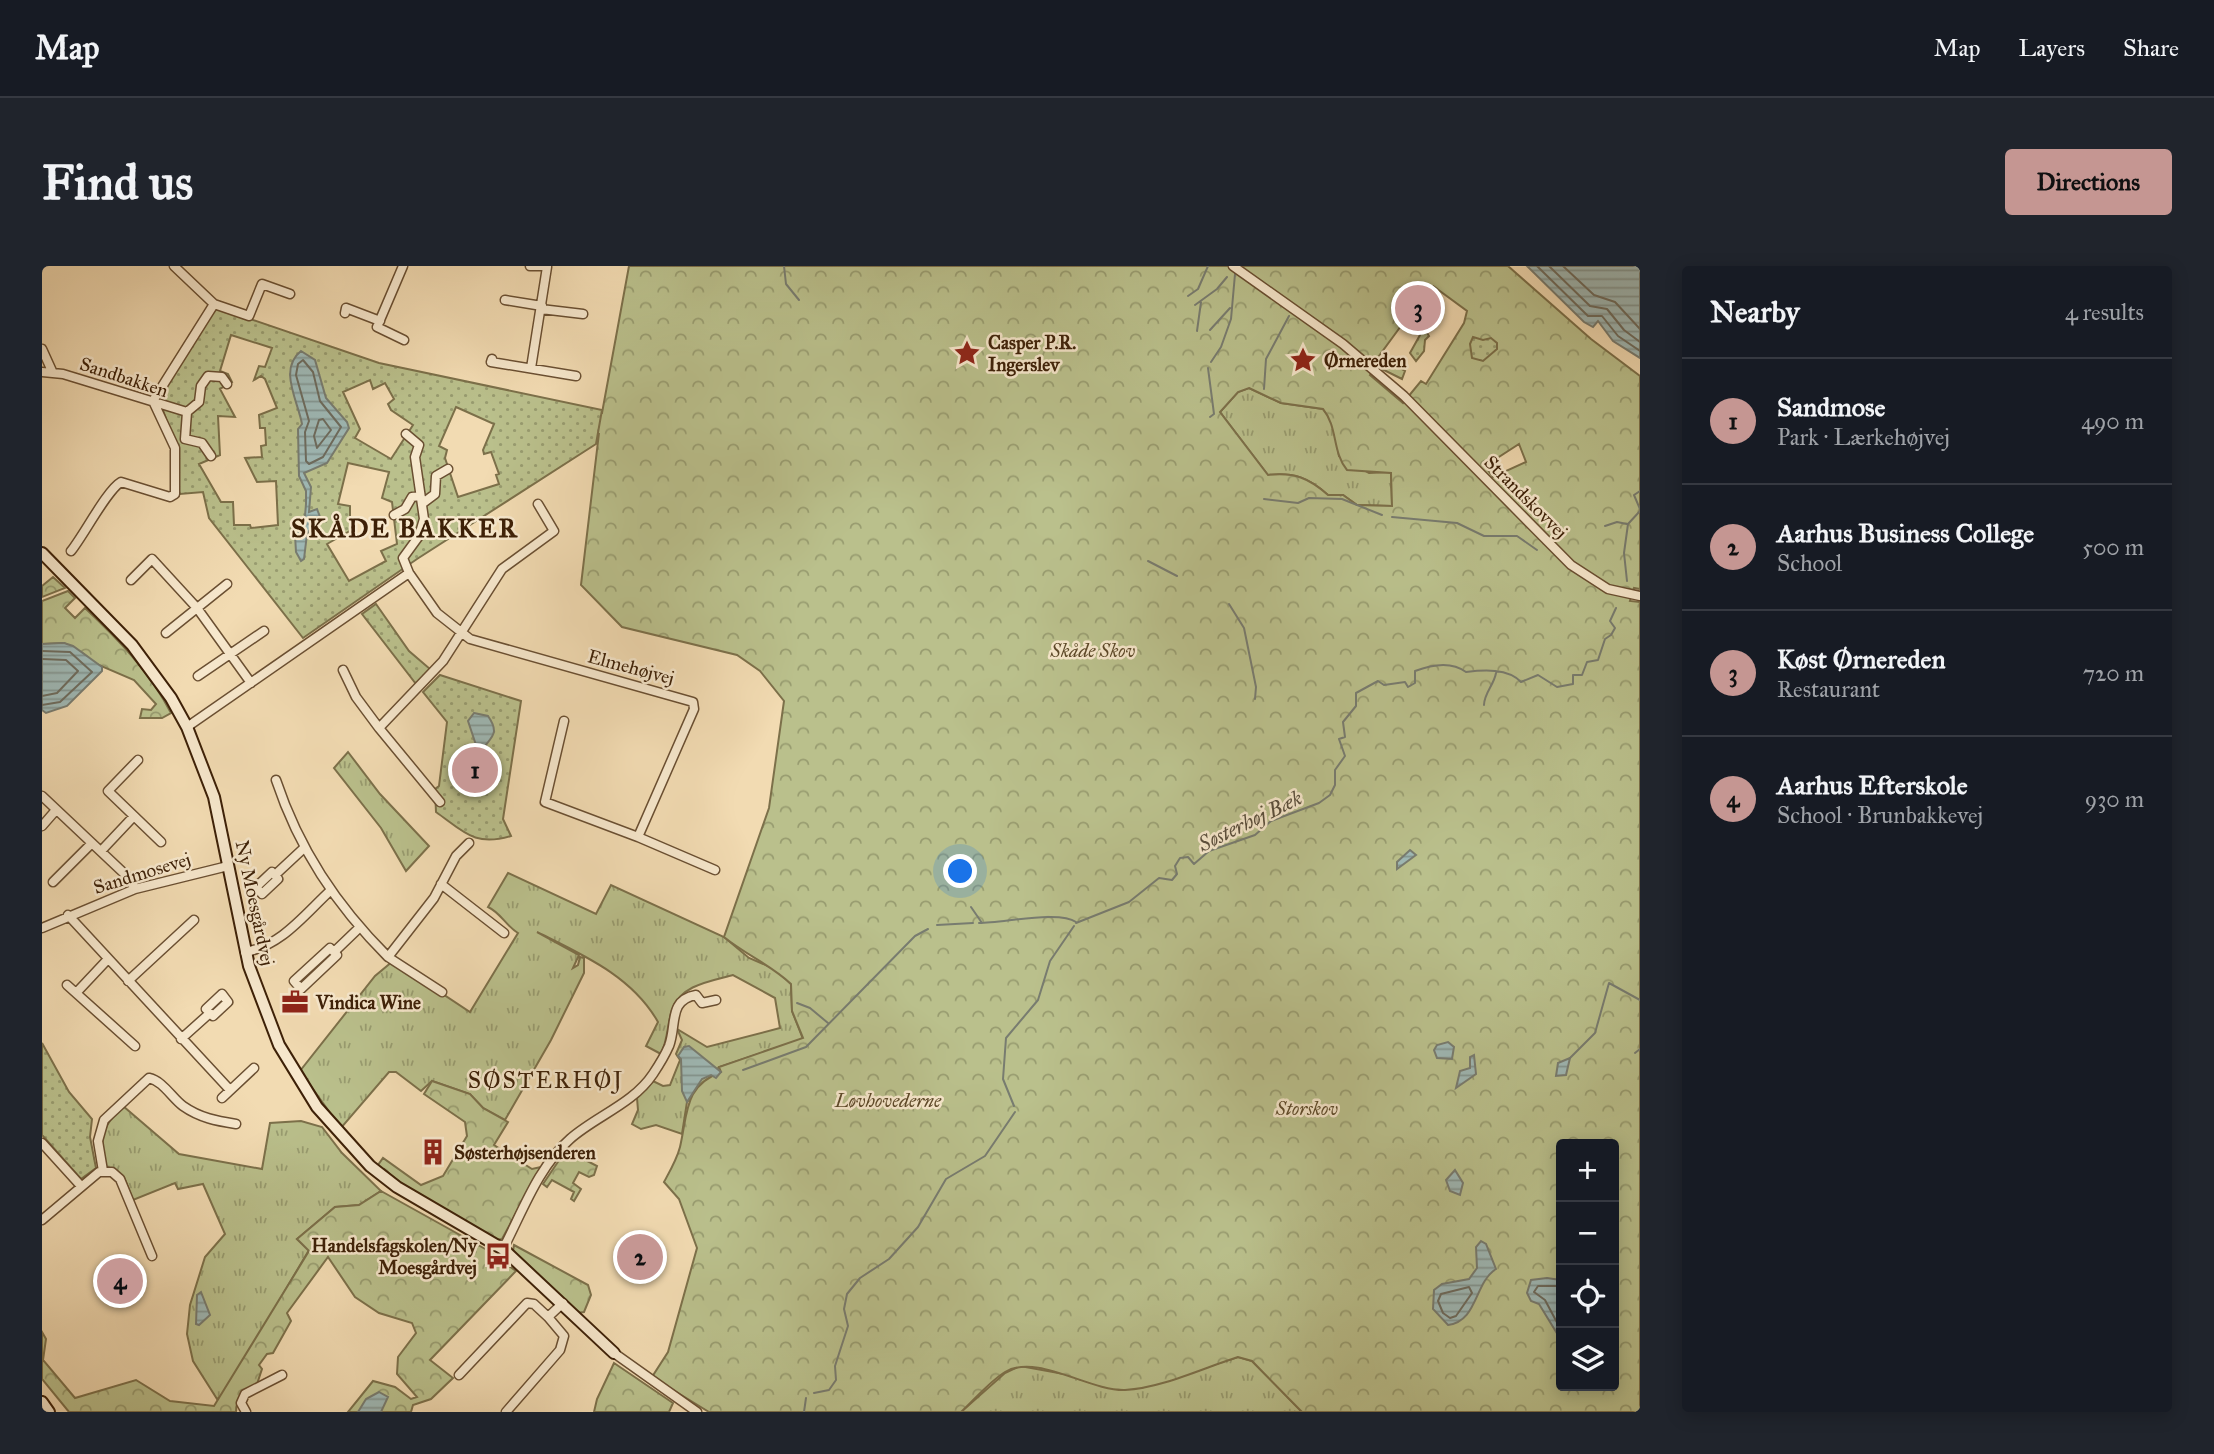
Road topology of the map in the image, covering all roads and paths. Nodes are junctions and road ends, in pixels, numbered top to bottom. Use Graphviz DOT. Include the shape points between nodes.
graph roads {
  1 [pos="174,266"];
  2 [pos="403,266"];
  3 [pos="530,266"];
  4 [pos="547,266"];
  5 [pos="1233,266"];
  6 [pos="290,294"];
  7 [pos="505,300"];
  8 [pos="214,304"];
  9 [pos="541,308"];
  10 [pos="345,313"];
  11 [pos="583,314"];
  12 [pos="380,321"];
  13 [pos="404,340"];
  14 [pos="42,349"];
  15 [pos="492,359"];
  16 [pos="531,369"];
  17 [pos="52,371"];
  18 [pos="42,372"];
  19 [pos="576,376"];
  20 [pos="227,384"];
  21 [pos="153,401"];
  22 [pos="187,412"];
  23 [pos="406,434"];
  24 [pos="211,456"];
  25 [pos="449,469"];
  26 [pos="421,499"];
  27 [pos="538,504"];
  28 [pos="394,515"];
  29 [pos="71,551"];
  30 [pos="42,553"];
  31 [pos="409,573"];
  32 [pos="131,580"];
  33 [pos="227,583"];
  34 [pos="1640,596"];
  35 [pos="197,608"];
  36 [pos="264,631"];
  37 [pos="166,634"];
  38 [pos="459,634"];
  39 [pos="231,654"];
  40 [pos="343,670"];
  41 [pos="198,676"];
  42 [pos="251,683"];
  43 [pos="564,721"];
  44 [pos="187,727"];
  45 [pos="379,728"];
  46 [pos="138,760"];
  47 [pos="276,779"];
  48 [pos="42,796"];
  49 [pos="440,802"];
  50 [pos="57,810"];
  51 [pos="134,816"];
  52 [pos="42,826"];
  53 [pos="638,837"];
  54 [pos="161,842"];
  55 [pos="92,843"];
  56 [pos="469,843"];
  57 [pos="304,848"];
  58 [pos="100,851"];
  59 [pos="228,866"];
  60 [pos="715,870"];
  61 [pos="275,876"];
  62 [pos="53,881"];
  63 [pos="441,884"];
  64 [pos="135,889"];
  65 [pos="330,891"];
  66 [pos="68,915"];
  67 [pos="194,920"];
  68 [pos="42,928"];
  69 [pos="359,928"];
  70 [pos="504,933"];
  71 [pos="334,951"];
  72 [pos="245,952"];
  73 [pos="388,957"];
  74 [pos="108,959"];
  75 [pos="128,981"];
  76 [pos="67,985"];
  77 [pos="77,992"];
  78 [pos="442,992"];
  79 [pos="716,1000"];
  80 [pos="210,1013"];
  81 [pos="181,1039"];
  82 [pos="135,1046"];
  83 [pos="254,1068"];
  84 [pos="230,1090"];
  85 [pos="222,1098"];
  86 [pos="236,1124"];
  87 [pos="42,1143"];
  88 [pos="103,1171"];
  89 [pos="81,1185"];
  90 [pos="42,1220"];
  91 [pos="503,1249"];
  92 [pos="152,1256"];
  93 [pos="563,1303"];
  94 [pos="548,1317"];
  95 [pos="614,1353"];
  96 [pos="282,1375"];
  97 [pos="459,1375"];
  98 [pos="42,1402"];
  99 [pos="49,1412"];
  100 [pos="246,1412"];
  101 [pos="506,1412"];
  102 [pos="697,1412"];
  1 -- 8 [label="street"];
  2 -- 12 [label="street"];
  3 -- 4 [label="street"];
  4 -- 9 [label="street"];
  5 -- 34 [label="street, Strandskovvej" via="1343,344 1404,396 1571,565 1608,589"];
  6 -- 8 [label="street" via="262,284 249,316"];
  7 -- 9 [label="street"];
  8 -- 21 [label="street"];
  9 -- 11 [label="street"];
  9 -- 16 [label="street"];
  10 -- 12 [label="street" via="346,308"];
  12 -- 13 [label="street" via="377,327"];
  14 -- 17 [label="street, Sandbakken"];
  15 -- 16 [label="street"];
  16 -- 19 [label="street"];
  17 -- 18 [label="street, Sandbakken"];
  17 -- 21 [label="street, Sandbakken"];
  20 -- 22 [label="street, Sandbakken" via="222,377 208,376 199,402"];
  21 -- 22 [label="street, Sandbakken"];
  21 -- 29 [label="street" via="174,448 175,494 170,497 121,482 112,487"];
  22 -- 24 [label="street, Sandbakken" via="185,439 202,443"];
  23 -- 26 [label="street" via="419,446 415,457"];
  25 -- 26 [label="street" via="436,476 435,494"];
  26 -- 28 [label="street" via="412,497 405,509"];
  26 -- 31 [label="street" via="423,527 403,558"];
  27 -- 38 [label="street" via="554,531 502,569"];
  30 -- 44 [label="street, Ny Moesgårdvej" via="132,645"];
  31 -- 38 [label="street, Elmehøjvej" via="437,613"];
  31 -- 42 [label="street"];
  32 -- 35 [label="street" via="152,559"];
  33 -- 35 [label="street"];
  35 -- 37 [label="street"];
  35 -- 39 [label="street"];
  36 -- 39 [label="street"];
  38 -- 45 [label="street" via="443,661"];
  38 -- 53 [label="street, Elmehøjvej" via="693,702 694,709"];
  39 -- 41 [label="street"];
  39 -- 42 [label="street"];
  40 -- 45 [label="street"];
  42 -- 44 [label="street"];
  43 -- 53 [label="street" via="545,802"];
  44 -- 59 [label="street, Ny Moesgårdvej" via="214,796"];
  45 -- 49 [label="street"];
  46 -- 51 [label="street" via="108,791"];
  47 -- 57 [label="street"];
  48 -- 50 [label="street"];
  50 -- 52 [label="street"];
  50 -- 55 [label="street"];
  51 -- 54 [label="street"];
  51 -- 58 [label="street"];
  53 -- 60 [label="street"];
  55 -- 58 [label="street"];
  55 -- 62 [label="street"];
  56 -- 63 [label="street"];
  57 -- 61 [label="street"];
  57 -- 65 [label="street"];
  58 -- 64 [label="street"];
  59 -- 64 [label="street, Sandmosevej"];
  59 -- 72 [label="street, Ny Moesgårdvej"];
  63 -- 70 [label="street"];
  63 -- 73 [label="street"];
  64 -- 66 [label="street, Sandmosevej"];
  65 -- 69 [label="street"];
  65 -- 72 [label="street" via="277,940"];
  66 -- 68 [label="street, Sandmosevej"];
  66 -- 74 [label="street"];
  67 -- 75 [label="street"];
  69 -- 71 [label="street"];
  69 -- 73 [label="street"];
  71 -- 71 [label="street" via="330,948 294,981 301,989 337,955"];
  72 -- 91 [label="street, Ny Moesgårdvej" via="279,1045 317,1107 343,1138 397,1187"];
  73 -- 78 [label="street"];
  74 -- 75 [label="street"];
  74 -- 77 [label="street"];
  75 -- 81 [label="street"];
  76 -- 77 [label="street"];
  77 -- 82 [label="street"];
  79 -- 91 [label="street" via="702,1003 696,995 679,1004 669,1045 652,1076 632,1097 559,1150"];
  80 -- 81 [label="street"];
  81 -- 84 [label="street"];
  83 -- 84 [label="street"];
  84 -- 85 [label="street"];
  86 -- 88 [label="street" via="197,1115 149,1078 104,1121 99,1141"];
  87 -- 89 [label="street"];
  88 -- 89 [label="street"];
  88 -- 92 [label="street" via="118,1176"];
  89 -- 90 [label="street"];
  91 -- 93 [label="street, Ny Moesgårdvej"];
  93 -- 94 [label="street"];
  93 -- 95 [label="street, Ny Moesgårdvej"];
  94 -- 97 [label="street" via="527,1303"];
  94 -- 101 [label="street" via="564,1336 560,1350"];
  95 -- 102 [label="street, Ny Moesgårdvej"];
  96 -- 100 [label="street" via="245,1394 241,1404"];
  98 -- 99 [label="street"];
}
